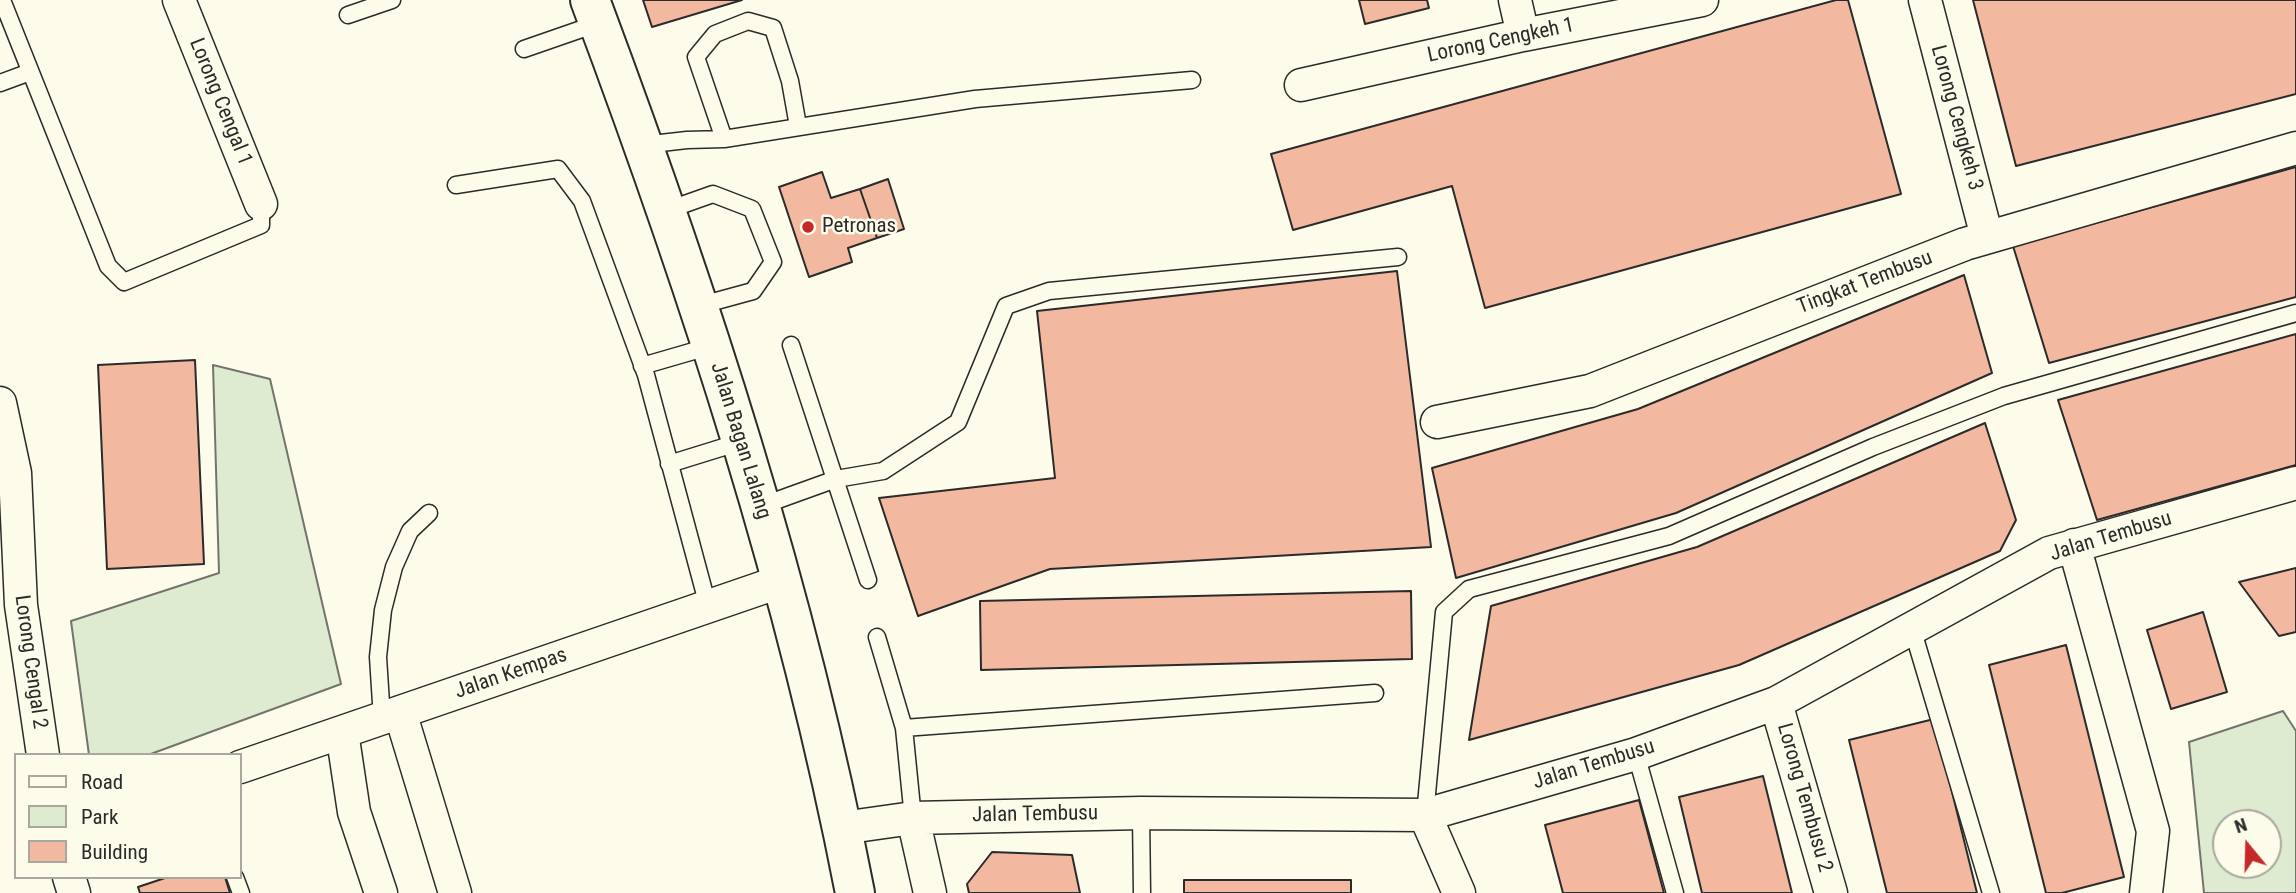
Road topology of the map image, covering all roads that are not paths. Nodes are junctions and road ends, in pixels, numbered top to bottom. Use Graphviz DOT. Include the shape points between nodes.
graph roads {
  1 [pos="2,0"];
  2 [pos="179,0"];
  3 [pos="392,0"];
  4 [pos="1515,0"];
  5 [pos="1926,0"];
  6 [pos="1688,2"];
  7 [pos="594,12"];
  8 [pos="348,15"];
  9 [pos="1523,35"];
  10 [pos="524,49"];
  11 [pos="30,72"];
  12 [pos="1192,80"];
  13 [pos="0,83"];
  14 [pos="1301,85"];
  15 [pos="798,126"];
  16 [pos="724,139"];
  17 [pos="643,145"];
  18 [pos="2296,148"];
  19 [pos="456,185"];
  20 [pos="261,204"];
  21 [pos="665,211"];
  22 [pos="1987,237"];
  23 [pos="1398,257"];
  24 [pos="698,306"];
  25 [pos="2296,313"];
  26 [pos="791,345"];
  27 [pos="711,346"];
  28 [pos="642,366"];
  29 [pos="0,403"];
  30 [pos="1437,422"];
  31 [pos="740,442"];
  32 [pos="669,464"];
  33 [pos="836,479"];
  34 [pos="2296,483"];
  35 [pos="761,506"];
  36 [pos="429,513"];
  37 [pos="2074,545"];
  38 [pos="868,580"];
  39 [pos="782,581"];
  40 [pos="708,606"];
  41 [pos="11,609"];
  42 [pos="1912,628"];
  43 [pos="877,637"];
  44 [pos="1375,693"];
  45 [pos="1776,703"];
  46 [pos="391,716"];
  47 [pos="904,728"];
  48 [pos="342,732"];
  49 [pos="43,753"];
  50 [pos="1636,754"];
  51 [pos="242,766"];
  52 [pos="1141,813"];
  53 [pos="1426,815"];
  54 [pos="913,818"];
  55 [pos="842,828"];
  56 [pos="381,893"];
  57 [pos="455,893"];
  58 [pos="855,893"];
  59 [pos="930,893"];
  60 [pos="1142,893"];
  61 [pos="1459,893"];
  62 [pos="1675,893"];
  63 [pos="1832,893"];
  64 [pos="1991,893"];
  65 [pos="2146,893"];
  1 -- 11 [label="lane"];
  2 -- 20 [label="street, Lorong Cengal 1"];
  3 -- 8 [label="lane"];
  4 -- 9 [label="street"];
  5 -- 22 [label="street, Lorong Cengkeh 3"];
  6 -- 9 [label="street, Lorong Cengkeh 1"];
  7 -- 10 [label="lane"];
  7 -- 17 [label="main road, Jalan Bagan Lalang"];
  9 -- 14 [label="street, Lorong Cengkeh 1"];
  11 -- 13 [label="lane"];
  11 -- 20 [label="lane" via="108,266 124,282 261,225"];
  12 -- 15 [label="lane" via="975,99"];
  15 -- 16 [label="lane"];
  15 -- 16 [label="lane" via="774,28 748,21 715,34 695,57"];
  16 -- 17 [label="lane"];
  17 -- 21 [label="main road, Jalan Bagan Lalang"];
  18 -- 22 [label="street, Tingkat Tembusu"];
  19 -- 28 [label="lane" via="558,169 582,201"];
  21 -- 24 [label="main road, Jalan Bagan Lalang"];
  21 -- 24 [label="lane" via="713,194 752,209 773,262 753,291"];
  22 -- 30 [label="street, Tingkat Tembusu" via="1590,391"];
  23 -- 33 [label="lane" via="1049,290 1006,306 958,422 883,471"];
  24 -- 27 [label="main road, Jalan Bagan Lalang"];
  25 -- 53 [label="lane" via="2004,396 1669,536 1469,589 1444,612"];
  26 -- 33 [label="lane"];
  27 -- 28 [label="lane"];
  27 -- 31 [label="main road, Jalan Bagan Lalang"];
  28 -- 32 [label="lane"];
  29 -- 41 [label="street, Lorong Cengal 2" via="15,473"];
  31 -- 32 [label="lane"];
  31 -- 35 [label="main road, Jalan Bagan Lalang"];
  32 -- 40 [label="lane"];
  33 -- 35 [label="lane"];
  33 -- 38 [label="lane"];
  34 -- 37 [label="street, Jalan Tembusu"];
  35 -- 39 [label="main road, Jalan Bagan Lalang"];
  36 -- 46 [label="lane" via="410,531 383,610 379,657"];
  37 -- 42 [label="street, Jalan Tembusu"];
  37 -- 65 [label="street" via="2153,831"];
  39 -- 40 [label="street, Jalan Kempas"];
  39 -- 55 [label="main road, Jalan Bagan Lalang"];
  40 -- 46 [label="street, Jalan Kempas"];
  41 -- 49 [label="street, Lorong Cengal 2"];
  42 -- 45 [label="street, Jalan Tembusu"];
  42 -- 64 [label="lane"];
  43 -- 47 [label="lane"];
  44 -- 47 [label="lane"];
  45 -- 50 [label="street, Jalan Tembusu"];
  45 -- 63 [label="street, Lorong Tembusu 2"];
  46 -- 48 [label="street, Jalan Kempas"];
  46 -- 57 [label="street"];
  47 -- 54 [label="lane"];
  48 -- 51 [label="street, Jalan Kempas"];
  48 -- 56 [label="street" via="354,812"];
  50 -- 53 [label="street, Jalan Tembusu"];
  50 -- 62 [label="lane"];
  52 -- 53 [label="street, Jalan Tembusu"];
  52 -- 54 [label="street, Jalan Tembusu"];
  52 -- 60 [label="lane"];
  53 -- 61 [label="street"];
  54 -- 55 [label="street, Jalan Tembusu"];
  54 -- 59 [label="street"];
  55 -- 58 [label="main road, Jalan Bagan Lalang"];
}
